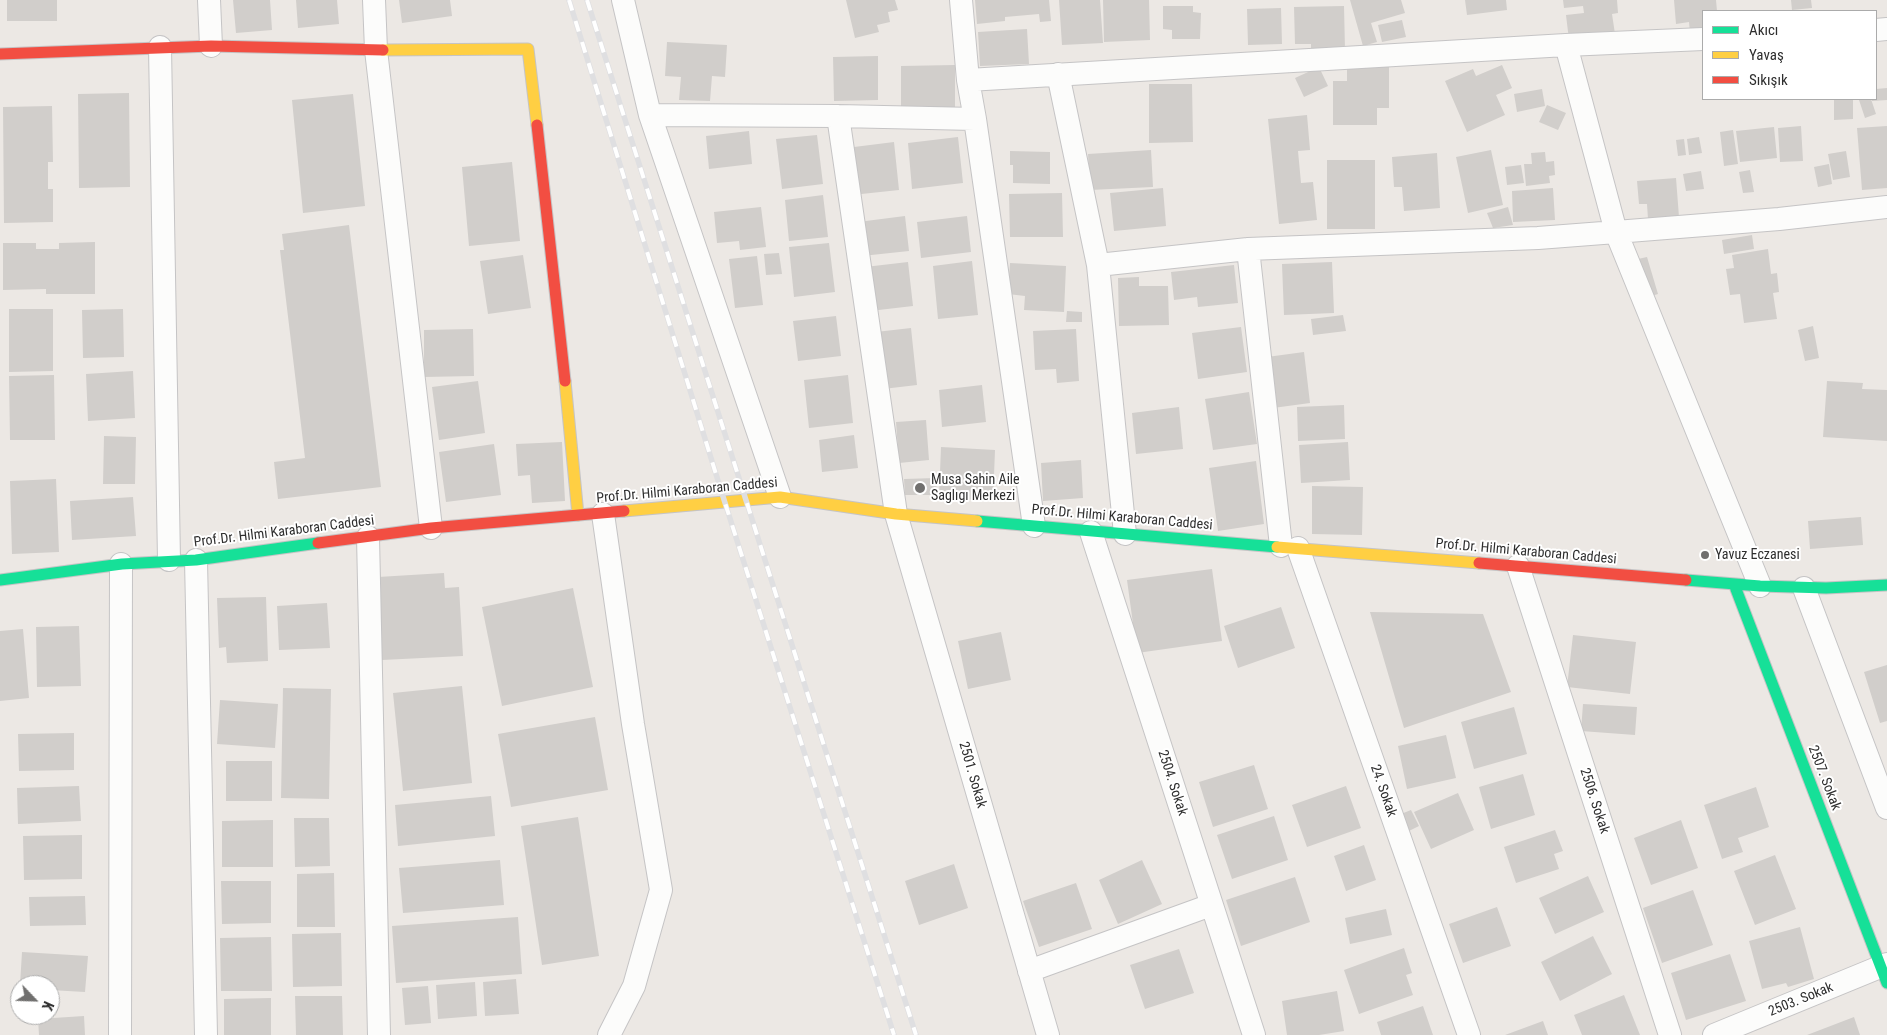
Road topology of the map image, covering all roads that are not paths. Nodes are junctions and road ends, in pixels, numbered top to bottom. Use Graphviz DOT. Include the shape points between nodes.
graph roads {
  1 [pos="209,0"];
  2 [pos="374,0"];
  3 [pos="623,0"];
  4 [pos="961,0"];
  5 [pos="1702,39"];
  6 [pos="1566,45"];
  7 [pos="211,46"];
  8 [pos="160,47"];
  9 [pos="376,50"];
  10 [pos="0,54"];
  11 [pos="1058,74"];
  12 [pos="968,80"];
  13 [pos="650,116"];
  14 [pos="838,116"];
  15 [pos="975,119"];
  16 [pos="1887,207"];
  17 [pos="1616,232"];
  18 [pos="1248,249"];
  19 [pos="1098,265"];
  20 [pos="780,497"];
  21 [pos="603,514"];
  22 [pos="896,514"];
  23 [pos="578,515"];
  24 [pos="1034,526"];
  25 [pos="431,528"];
  26 [pos="1091,532"];
  27 [pos="1125,534"];
  28 [pos="368,537"];
  29 [pos="1290,547"];
  30 [pos="169,560"];
  31 [pos="196,560"];
  32 [pos="121,564"];
  33 [pos="1518,566"];
  34 [pos="0,580"];
  35 [pos="1734,584"];
  36 [pos="1887,585"];
  37 [pos="1760,586"];
  38 [pos="1804,588"];
  39 [pos="1887,808"];
  40 [pos="1211,905"];
  41 [pos="1885,971"];
  42 [pos="1029,972"];
  43 [pos="120,1035"];
  44 [pos="206,1035"];
  45 [pos="379,1035"];
  46 [pos="610,1035"];
  47 [pos="1048,1035"];
  48 [pos="1254,1035"];
  49 [pos="1469,1035"];
  50 [pos="1670,1035"];
  51 [pos="1714,1035"];
  1 -- 7 [label="street"];
  2 -- 9 [label="street"];
  3 -- 13 [label="street"];
  4 -- 12 [label="street"];
  5 -- 6 [label="street"];
  6 -- 11 [label="street"];
  6 -- 17 [label="street"];
  7 -- 8 [label="street"];
  7 -- 9 [label="street"];
  8 -- 10 [label="street"];
  8 -- 30 [label="street"];
  9 -- 23 [label="street" via="528,49"];
  9 -- 25 [label="street"];
  11 -- 12 [label="street"];
  11 -- 19 [label="street"];
  12 -- 15 [label="street"];
  13 -- 14 [label="street"];
  13 -- 20 [label="street"];
  14 -- 15 [label="street"];
  14 -- 22 [label="street, 2501. Sokak"];
  15 -- 24 [label="street"];
  16 -- 17 [label="street"];
  17 -- 18 [label="street"];
  17 -- 37 [label="street"];
  18 -- 19 [label="street"];
  18 -- 29 [label="street, 24. Sokak"];
  19 -- 27 [label="street"];
  20 -- 21 [label="street, Prof.Dr. Hilmi Karaboran Caddesi"];
  20 -- 22 [label="street, Prof.Dr. Hilmi Karaboran Caddesi"];
  21 -- 23 [label="street, Prof.Dr. Hilmi Karaboran Caddesi"];
  21 -- 46 [label="street" via="661,890 634,986"];
  22 -- 24 [label="street, Prof.Dr. Hilmi Karaboran Caddesi"];
  22 -- 42 [label="street, 2501. Sokak"];
  23 -- 25 [label="street, Prof.Dr. Hilmi Karaboran Caddesi"];
  24 -- 26 [label="street, Prof.Dr. Hilmi Karaboran Caddesi"];
  25 -- 28 [label="street, Prof.Dr. Hilmi Karaboran Caddesi"];
  26 -- 27 [label="street, Prof.Dr. Hilmi Karaboran Caddesi"];
  26 -- 40 [label="street, 2504. Sokak"];
  27 -- 29 [label="street, Prof.Dr. Hilmi Karaboran Caddesi"];
  28 -- 31 [label="street, Prof.Dr. Hilmi Karaboran Caddesi"];
  28 -- 45 [label="street"];
  29 -- 33 [label="street, Prof.Dr. Hilmi Karaboran Caddesi"];
  29 -- 49 [label="street, 24. Sokak"];
  30 -- 31 [label="street, Prof.Dr. Hilmi Karaboran Caddesi"];
  30 -- 32 [label="street, Prof.Dr. Hilmi Karaboran Caddesi"];
  31 -- 44 [label="street"];
  32 -- 34 [label="street, Prof.Dr. Hilmi Karaboran Caddesi"];
  32 -- 43 [label="street"];
  33 -- 35 [label="street, Prof.Dr. Hilmi Karaboran Caddesi"];
  33 -- 50 [label="street, 2506. Sokak"];
  35 -- 37 [label="street, Prof.Dr. Hilmi Karaboran Caddesi"];
  35 -- 41 [label="street, 2507. Sokak"];
  36 -- 38 [label="street, Prof.Dr. Hilmi Karaboran Caddesi"];
  37 -- 38 [label="street, Prof.Dr. Hilmi Karaboran Caddesi"];
  38 -- 39 [label="street"];
  40 -- 42 [label="street"];
  40 -- 48 [label="street, 2504. Sokak"];
  41 -- 51 [label="street, 2503. Sokak"];
  42 -- 47 [label="street, 2501. Sokak"];
}
